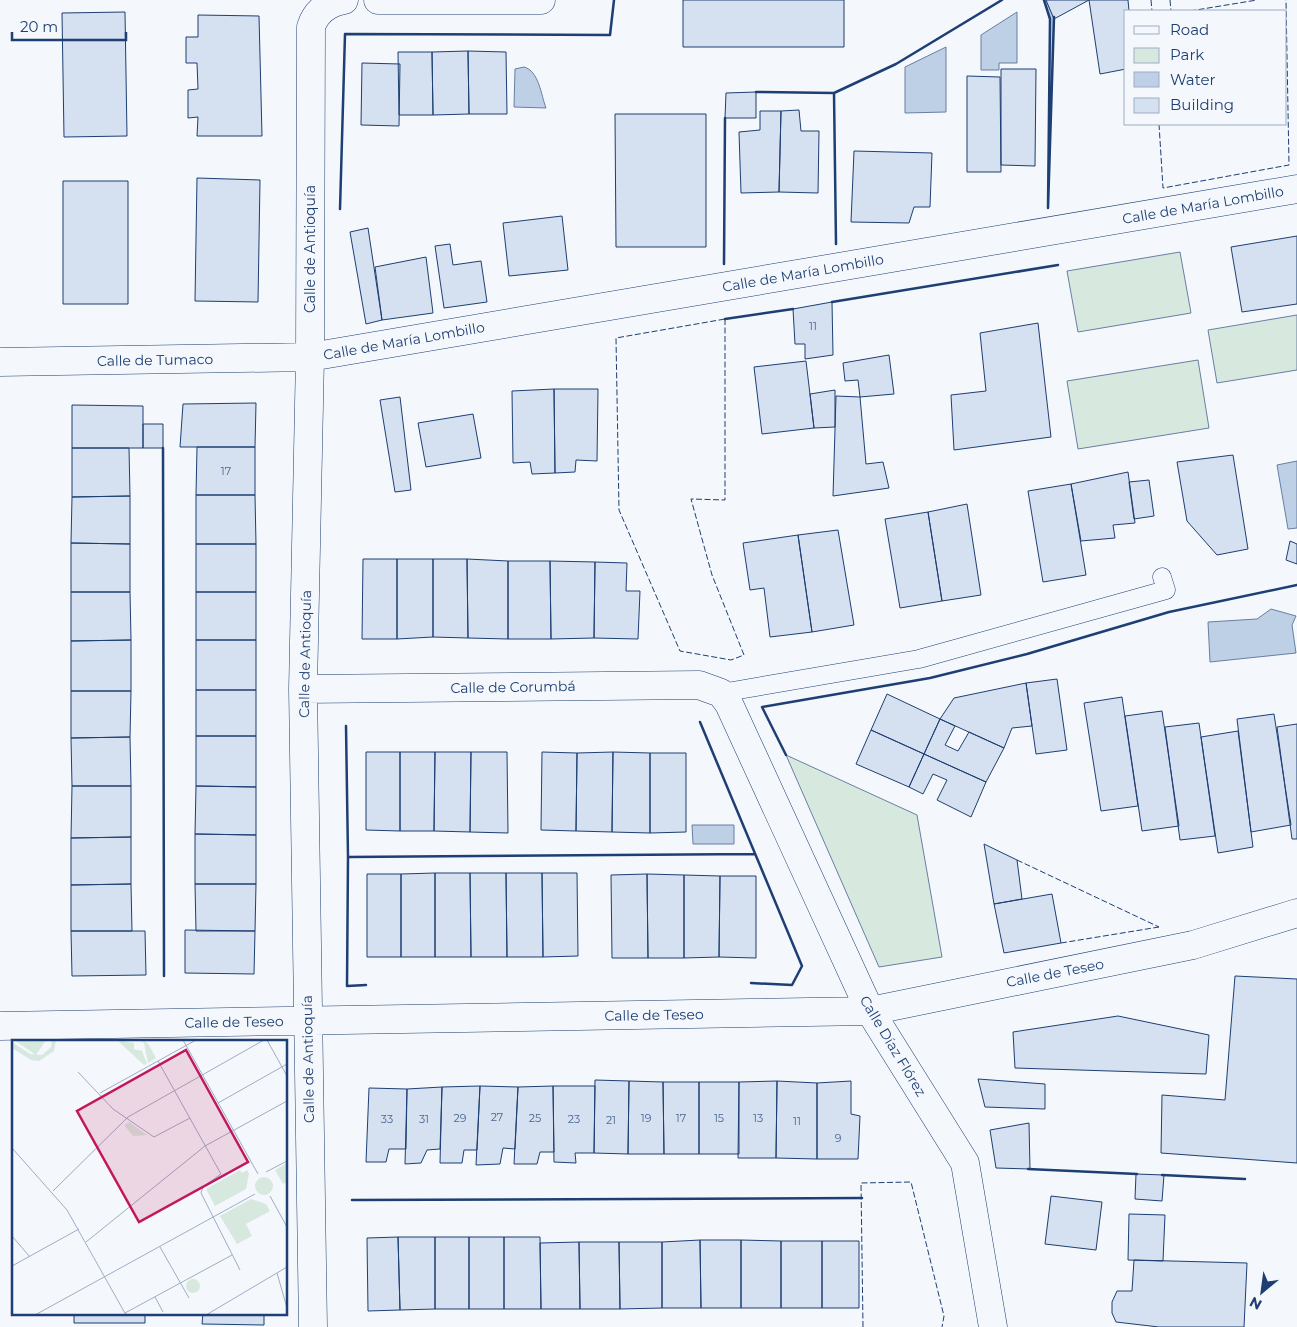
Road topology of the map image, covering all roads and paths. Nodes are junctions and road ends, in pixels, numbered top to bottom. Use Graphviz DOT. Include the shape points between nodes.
graph roads {
  1 [pos="344,0"];
  2 [pos="378,0"];
  3 [pos="541,0"];
  4 [pos="1297,189"];
  5 [pos="310,356"];
  6 [pos="0,362"];
  7 [pos="1162,577"];
  8 [pos="303,689"];
  9 [pos="721,693"];
  10 [pos="1297,913"];
  11 [pos="870,1011"];
  12 [pos="307,1021"];
  13 [pos="0,1026"];
  14 [pos="313,1327"];
  15 [pos="992,1327"];
  1 -- 5 [label="street, Calle de Antioquía" via="332,2 321,10 311,27"];
  2 -- 3 [label="street"];
  4 -- 5 [label="street, Calle de María Lombillo"];
  5 -- 6 [label="street, Calle de Tumaco"];
  5 -- 8 [label="street, Calle de Antioquía"];
  7 -- 9 [label="lane" via="1166,590 919,659"];
  8 -- 9 [label="street, Calle de Corumbá" via="699,685"];
  8 -- 12 [label="street, Calle de Antioquía"];
  9 -- 11 [label="street, Calle Díaz Flórez" via="729,704"];
  10 -- 11 [label="street, Calle de Teseo" via="1193,945"];
  11 -- 12 [label="street, Calle de Teseo"];
  11 -- 15 [label="street, Calle Díaz Flórez" via="965,1163"];
  12 -- 13 [label="street, Calle de Teseo"];
  12 -- 14 [label="street, Calle de Antioquía"];
}
